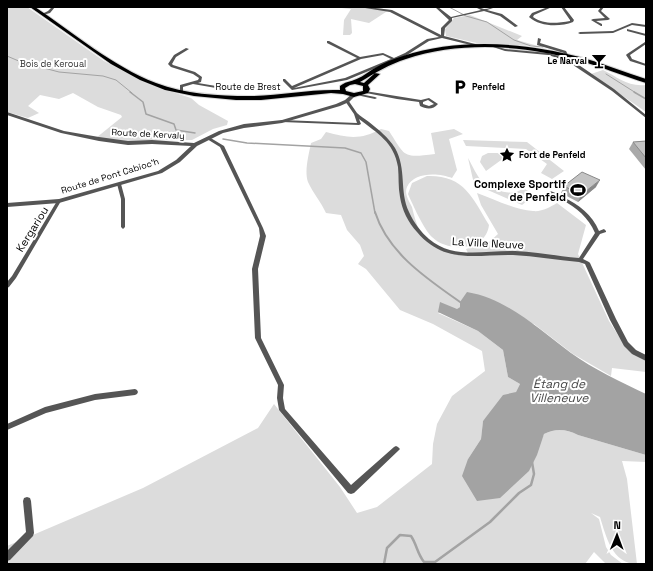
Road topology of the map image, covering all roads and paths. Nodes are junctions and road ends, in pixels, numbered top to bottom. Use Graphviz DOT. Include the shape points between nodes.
graph roads {
  1 [pos="32,7"];
  2 [pos="40,7"];
  3 [pos="54,7"];
  4 [pos="360,7"];
  5 [pos="436,7"];
  6 [pos="476,7"];
  7 [pos="495,7"];
  8 [pos="551,7"];
  9 [pos="562,7"];
  10 [pos="603,7"];
  11 [pos="487,9"];
  12 [pos="46,13"];
  13 [pos="450,18"];
  14 [pos="601,25"];
  15 [pos="516,26"];
  16 [pos="646,26"];
  17 [pos="628,30"];
  18 [pos="580,33"];
  19 [pos="646,35"];
  20 [pos="442,37"];
  21 [pos="539,39"];
  22 [pos="328,42"];
  23 [pos="646,43"];
  24 [pos="475,46"];
  25 [pos="187,49"];
  26 [pos="375,52"];
  27 [pos="383,54"];
  28 [pos="567,56"];
  29 [pos="360,58"];
  30 [pos="394,59"];
  31 [pos="646,65"];
  32 [pos="284,80"];
  33 [pos="646,81"];
  34 [pos="192,82"];
  35 [pos="350,82"];
  36 [pos="292,87"];
  37 [pos="215,88"];
  38 [pos="181,89"];
  39 [pos="364,90"];
  40 [pos="347,92"];
  41 [pos="347,101"];
  42 [pos="420,102"];
  43 [pos="7,113"];
  44 [pos="356,114"];
  45 [pos="646,117"];
  46 [pos="282,121"];
  47 [pos="208,138"];
  48 [pos="195,145"];
  49 [pos="118,184"];
  50 [pos="550,192"];
  51 [pos="60,201"];
  52 [pos="7,205"];
  53 [pos="123,227"];
  54 [pos="604,231"];
  55 [pos="598,233"];
  56 [pos="580,260"];
  57 [pos="7,286"];
  58 [pos="646,358"];
  59 [pos="135,392"];
  60 [pos="7,427"];
  61 [pos="396,449"];
  62 [pos="27,500"];
  63 [pos="7,556"];
  1 -- 12 [label="main road, Route de Brest"];
  2 -- 12 [label="main road, Route de Brest"];
  3 -- 12 [label="street"];
  4 -- 20 [label="street" via="391,11"];
  5 -- 13 [label="street"];
  6 -- 11 [label="street"];
  7 -- 11 [label="street"];
  8 -- 9 [label="street" via="531,17 545,24 571,22"];
  10 -- 14 [label="street" via="599,11 608,20 593,20"];
  11 -- 13 [label="street"];
  11 -- 15 [label="street"];
  12 -- 38 [label="main road, Route de Brest" via="136,75 161,86"];
  13 -- 20 [label="street" via="443,28"];
  16 -- 18 [label="street" via="632,24 613,32"];
  17 -- 19 [label="street"];
  20 -- 24 [label="street"];
  20 -- 30 [label="street" via="428,40"];
  21 -- 28 [label="street" via="538,44"];
  22 -- 29 [label="street"];
  23 -- 31 [label="street" via="628,55 630,60"];
  24 -- 28 [label="main road" via="544,51"];
  24 -- 35 [label="main road" via="425,51"];
  24 -- 39 [label="main road" via="433,52 409,60 370,78"];
  25 -- 34 [label="street" via="175,56 170,64 202,78 200,81"];
  26 -- 27 [label="street"];
  27 -- 29 [label="street"];
  27 -- 30 [label="street"];
  28 -- 33 [label="main road"];
  28 -- 45 [label="street"];
  29 -- 36 [label="street"];
  30 -- 35 [label="street"];
  32 -- 36 [label="street"];
  34 -- 37 [label="street"];
  34 -- 38 [label="street"];
  35 -- 36 [label="street" via="338,80 309,87"];
  35 -- 39 [label="main road"];
  35 -- 40 [label="main road"];
  38 -- 40 [label="main road, Route de Brest" via="249,93"];
  39 -- 40 [label="main road, Route de Brest"];
  39 -- 42 [label="street" via="379,99"];
  40 -- 41 [label="street, Route de Pont Cabioc'h"];
  41 -- 44 [label="street"];
  41 -- 46 [label="street, Route de Pont Cabioc'h"];
  43 -- 48 [label="street, Route de Kervaly" via="63,132 98,139 128,143"];
  44 -- 46 [label="street" via="359,124"];
  44 -- 56 [label="street, La Ville Neuve" via="383,132 392,146 399,160 403,202 410,218 429,242 451,253 515,253"];
  46 -- 47 [label="street, Route de Pont Cabioc'h" via="234,128"];
  47 -- 48 [label="street, Route de Pont Cabioc'h"];
  47 -- 61 [label="street" via="222,146 261,228 263,236 255,269 258,338 281,385 282,410 351,490"];
  48 -- 49 [label="street, Route de Pont Cabioc'h" via="170,167"];
  49 -- 51 [label="street, Route de Pont Cabioc'h"];
  49 -- 53 [label="street" via="123,199"];
  50 -- 55 [label="street" via="577,205 590,217"];
  51 -- 52 [label="street, Route de Pont Cabioc'h"];
  51 -- 57 [label="street, Kergariou"];
  54 -- 55 [label="street"];
  55 -- 56 [label="street"];
  56 -- 58 [label="street" via="587,263 626,344"];
  59 -- 60 [label="street" via="95,397 45,410"];
  62 -- 63 [label="street" via="30,533"];
}
